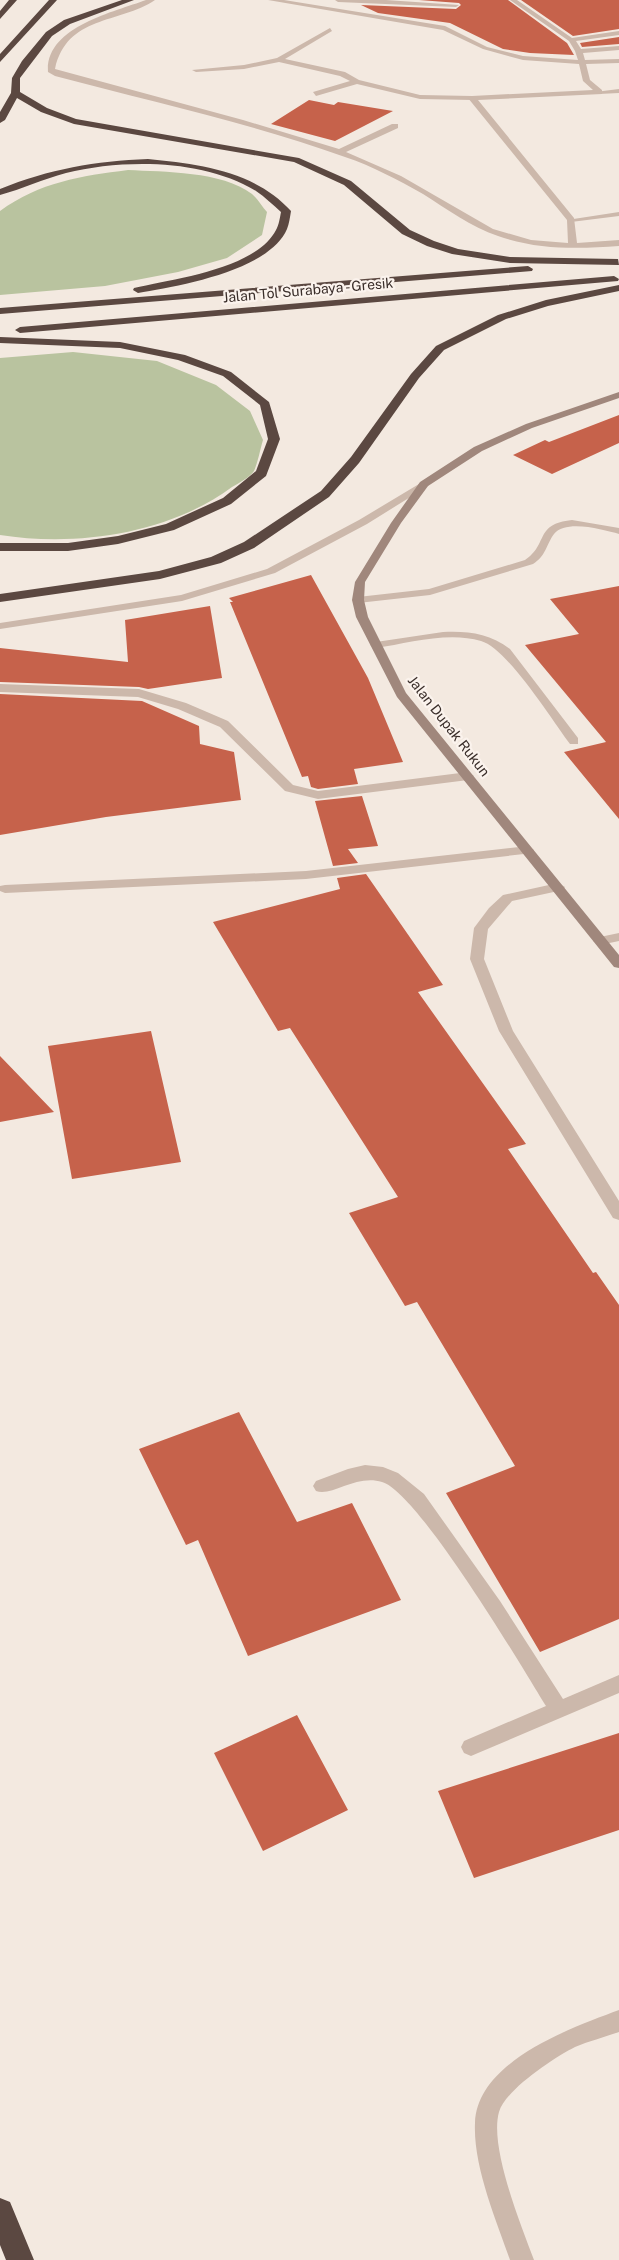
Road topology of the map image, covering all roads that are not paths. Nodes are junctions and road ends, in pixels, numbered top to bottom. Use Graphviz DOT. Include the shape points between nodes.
graph roads {
  1 [pos="13,0"];
  2 [pos="53,0"];
  3 [pos="130,0"];
  4 [pos="152,0"];
  5 [pos="271,0"];
  6 [pos="338,0"];
  7 [pos="513,0"];
  8 [pos="456,5"];
  9 [pos="330,11"];
  10 [pos="0,17"];
  11 [pos="330,30"];
  12 [pos="619,33"];
  13 [pos="572,40"];
  14 [pos="619,48"];
  15 [pos="579,51"];
  16 [pos="0,59"];
  17 [pos="279,60"];
  18 [pos="582,62"];
  19 [pos="619,62"];
  20 [pos="196,70"];
  21 [pos="357,82"];
  22 [pos="619,91"];
  23 [pos="599,92"];
  24 [pos="15,93"];
  25 [pos="316,94"];
  26 [pos="472,98"];
  27 [pos="0,120"];
  28 [pos="395,126"];
  29 [pos="339,152"];
  30 [pos="0,192"];
  31 [pos="619,214"];
  32 [pos="571,220"];
  33 [pos="619,243"];
  34 [pos="573,247"];
  35 [pos="618,262"];
  36 [pos="619,278"];
  37 [pos="619,288"];
  38 [pos="24,309"];
  39 [pos="0,311"];
  40 [pos="0,332"];
  41 [pos="0,340"];
  42 [pos="619,395"];
  43 [pos="424,484"];
  44 [pos="619,531"];
  45 [pos="0,547"];
  46 [pos="0,598"];
  47 [pos="358,600"];
  48 [pos="0,626"];
  49 [pos="376,645"];
  50 [pos="0,688"];
  51 [pos="574,741"];
  52 [pos="468,776"];
  53 [pos="528,850"];
  54 [pos="558,887"];
  55 [pos="5,889"];
  56 [pos="619,937"];
  57 [pos="600,941"];
  58 [pos="619,964"];
  59 [pos="619,1214"];
  60 [pos="322,1486"];
  61 [pos="619,1684"];
  62 [pos="559,1710"];
  63 [pos="471,1747"];
  64 [pos="619,2020"];
  65 [pos="0,2212"];
  66 [pos="20,2260"];
  67 [pos="522,2260"];
  1 -- 10 [label="highway"];
  2 -- 16 [label="highway"];
  3 -- 24 [label="highway" via="84,14 50,34 16,78"];
  4 -- 29 [label="street" via="82,25 58,48 51,70"];
  5 -- 9 [label="street"];
  6 -- 8 [label="street"];
  6 -- 9 [label="street"];
  7 -- 13 [label="street"];
  9 -- 18 [label="street" via="445,28 484,48 523,58"];
  11 -- 17 [label="street"];
  12 -- 13 [label="street"];
  13 -- 15 [label="street"];
  14 -- 15 [label="street"];
  15 -- 18 [label="street"];
  17 -- 20 [label="street"];
  17 -- 21 [label="street" via="342,74"];
  18 -- 19 [label="street"];
  18 -- 23 [label="street" via="588,81"];
  21 -- 25 [label="street"];
  21 -- 26 [label="street" via="420,97"];
  22 -- 23 [label="street"];
  23 -- 26 [label="street"];
  24 -- 27 [label="highway"];
  24 -- 35 [label="highway" via="74,121 319,168 352,187 407,233 452,250 499,258"];
  26 -- 32 [label="street"];
  28 -- 29 [label="street"];
  29 -- 34 [label="street" via="413,185 489,230 520,240"];
  30 -- 38 [label="highway" via="36,178 92,166 188,165 243,179 276,199 286,210 287,221 279,236 234,266 170,284"];
  31 -- 32 [label="street"];
  32 -- 34 [label="street"];
  33 -- 34 [label="street"];
  35 -- 38 [label="highway, Jalan Tol Surabaya - Gresik"];
  36 -- 40 [label="highway, Jalan Tol Surabaya - Gresik"];
  37 -- 46 [label="highway" via="546,303 502,317 440,348 415,376 356,460 325,494 249,545 216,560 160,574"];
  38 -- 39 [label="highway, Jalan Tol Surabaya - Gresik"];
  41 -- 45 [label="highway" via="120,345 181,357 227,374 265,404 274,439 262,473 227,501 170,527 68,547"];
  42 -- 43 [label="main road" via="529,426 478,449"];
  43 -- 47 [label="main road" via="360,582"];
  43 -- 48 [label="street" via="271,571 182,598"];
  44 -- 47 [label="street" via="583,524 560,525 551,531 540,555 529,562 430,592"];
  47 -- 49 [label="main road, Jalan Dupak Rukun"];
  49 -- 51 [label="street" via="468,636 494,642 506,651"];
  49 -- 52 [label="main road, Jalan Dupak Rukun" via="401,694"];
  50 -- 52 [label="street" via="139,693 182,706 224,724 274,775 303,794"];
  52 -- 53 [label="main road, Jalan Dupak Rukun"];
  53 -- 54 [label="main road, Jalan Dupak Rukun"];
  53 -- 55 [label="street" via="306,875"];
  54 -- 57 [label="main road, Jalan Dupak Rukun"];
  54 -- 59 [label="street" via="508,898 481,928 477,960 506,1031"];
  56 -- 57 [label="street"];
  57 -- 58 [label="main road, Jalan Dupak Rukun"];
  60 -- 62 [label="street" via="359,1471 392,1478 407,1489 505,1621"];
  61 -- 62 [label="street"];
  62 -- 63 [label="street"];
  64 -- 67 [label="street" via="564,2042 508,2080 488,2109 487,2139"];
  65 -- 66 [label="highway"];
}
